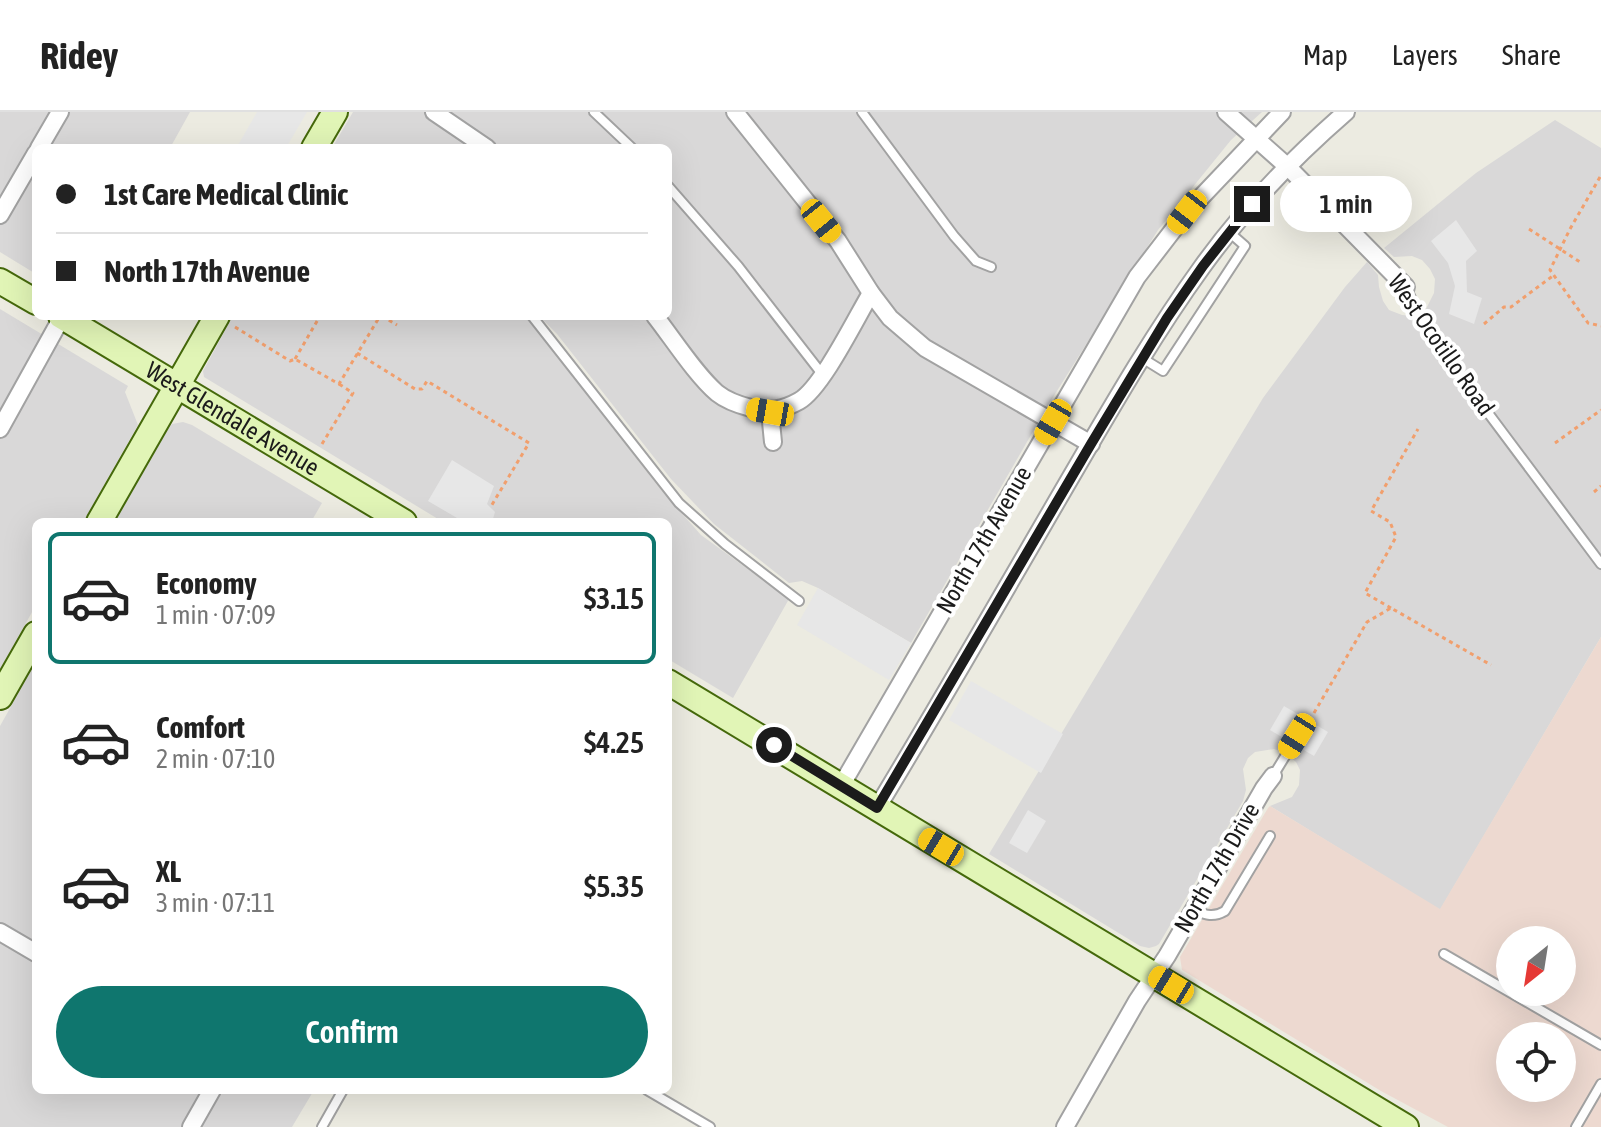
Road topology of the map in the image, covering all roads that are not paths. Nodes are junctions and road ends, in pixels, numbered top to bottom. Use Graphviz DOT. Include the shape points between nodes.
graph roads {
  1 [pos="60,112"];
  2 [pos="335,112"];
  3 [pos="434,112"];
  4 [pos="594,112"];
  5 [pos="735,112"];
  6 [pos="862,112"];
  7 [pos="1226,112"];
  8 [pos="1282,112"];
  9 [pos="1346,112"];
  10 [pos="1255,139"];
  11 [pos="41,144"];
  12 [pos="316,144"];
  13 [pos="481,144"];
  14 [pos="628,144"];
  15 [pos="32,160"];
  16 [pos="1288,167"];
  17 [pos="672,191"];
  18 [pos="0,215"];
  19 [pos="1229,232"];
  20 [pos="991,267"];
  21 [pos="0,281"];
  22 [pos="1406,287"];
  23 [pos="871,293"];
  24 [pos="32,300"];
  25 [pos="60,320"];
  26 [pos="69,320"];
  27 [pos="535,320"];
  28 [pos="658,320"];
  29 [pos="225,321"];
  30 [pos="1142,358"];
  31 [pos="823,375"];
  32 [pos="176,385"];
  33 [pos="770,412"];
  34 [pos="1053,422"];
  35 [pos="0,429"];
  36 [pos="773,442"];
  37 [pos="1091,444"];
  38 [pos="101,518"];
  39 [pos="397,518"];
  40 [pos="1601,564"];
  41 [pos="799,601"];
  42 [pos="32,641"];
  43 [pos="672,684"];
  44 [pos="0,697"];
  45 [pos="1307,722"];
  46 [pos="1273,776"];
  47 [pos="841,786"];
  48 [pos="877,808"];
  49 [pos="1270,836"];
  50 [pos="1193,910"];
  51 [pos="0,932"];
  52 [pos="32,951"];
  53 [pos="1444,954"];
  54 [pos="1154,975"];
  55 [pos="1601,1045"];
  56 [pos="1601,1084"];
  57 [pos="210,1094"];
  58 [pos="341,1094"];
  59 [pos="654,1094"];
  60 [pos="191,1127"];
  61 [pos="322,1127"];
  62 [pos="710,1127"];
  63 [pos="1065,1127"];
  64 [pos="1406,1127"];
  65 [pos="1576,1127"];
  1 -- 11 [label="street"];
  2 -- 12 [label="main road"];
  3 -- 13 [label="street"];
  4 -- 14 [label="lane"];
  5 -- 23 [label="street" via="838,241"];
  6 -- 20 [label="lane" via="954,236 976,261"];
  7 -- 10 [label="street, West Ocotillo Road"];
  8 -- 10 [label="street, North 17th Avenue"];
  9 -- 16 [label="street, North 17th Avenue"];
  10 -- 16 [label="street, West Ocotillo Road"];
  10 -- 34 [label="street, North 17th Avenue" via="1187,212 1137,277"];
  15 -- 18 [label="street"];
  16 -- 19 [label="street, North 17th Avenue"];
  16 -- 22 [label="street, West Ocotillo Road"];
  17 -- 31 [label="lane"];
  19 -- 30 [label="street, North 17th Avenue"];
  19 -- 30 [label="lane" via="1245,246 1163,371"];
  21 -- 24 [label="main road"];
  22 -- 40 [label="lane, West Ocotillo Road" via="1450,362"];
  23 -- 31 [label="street"];
  23 -- 34 [label="street" via="925,348"];
  25 -- 35 [label="street"];
  26 -- 32 [label="main road, West Glendale Avenue"];
  27 -- 41 [label="lane" via="679,503"];
  28 -- 33 [label="street" via="719,395"];
  29 -- 32 [label="main road"];
  30 -- 37 [label="street, North 17th Avenue"];
  31 -- 33 [label="street" via="801,400"];
  32 -- 38 [label="main road"];
  32 -- 39 [label="main road, West Glendale Avenue"];
  33 -- 36 [label="street"];
  34 -- 37 [label="street"];
  34 -- 47 [label="street, North 17th Avenue"];
  37 -- 48 [label="street, North 17th Avenue"];
  42 -- 44 [label="main road"];
  43 -- 47 [label="main road"];
  45 -- 46 [label="lane"];
  46 -- 50 [label="street, North 17th Drive"];
  47 -- 48 [label="main road"];
  48 -- 54 [label="main road"];
  49 -- 50 [label="lane" via="1225,911 1210,917"];
  50 -- 54 [label="street, North 17th Drive"];
  51 -- 52 [label="street"];
  53 -- 55 [label="lane"];
  54 -- 63 [label="street, North 17th Drive"];
  54 -- 64 [label="main road"];
  56 -- 65 [label="lane"];
  57 -- 60 [label="street"];
  58 -- 61 [label="lane"];
  59 -- 62 [label="lane"];
}
